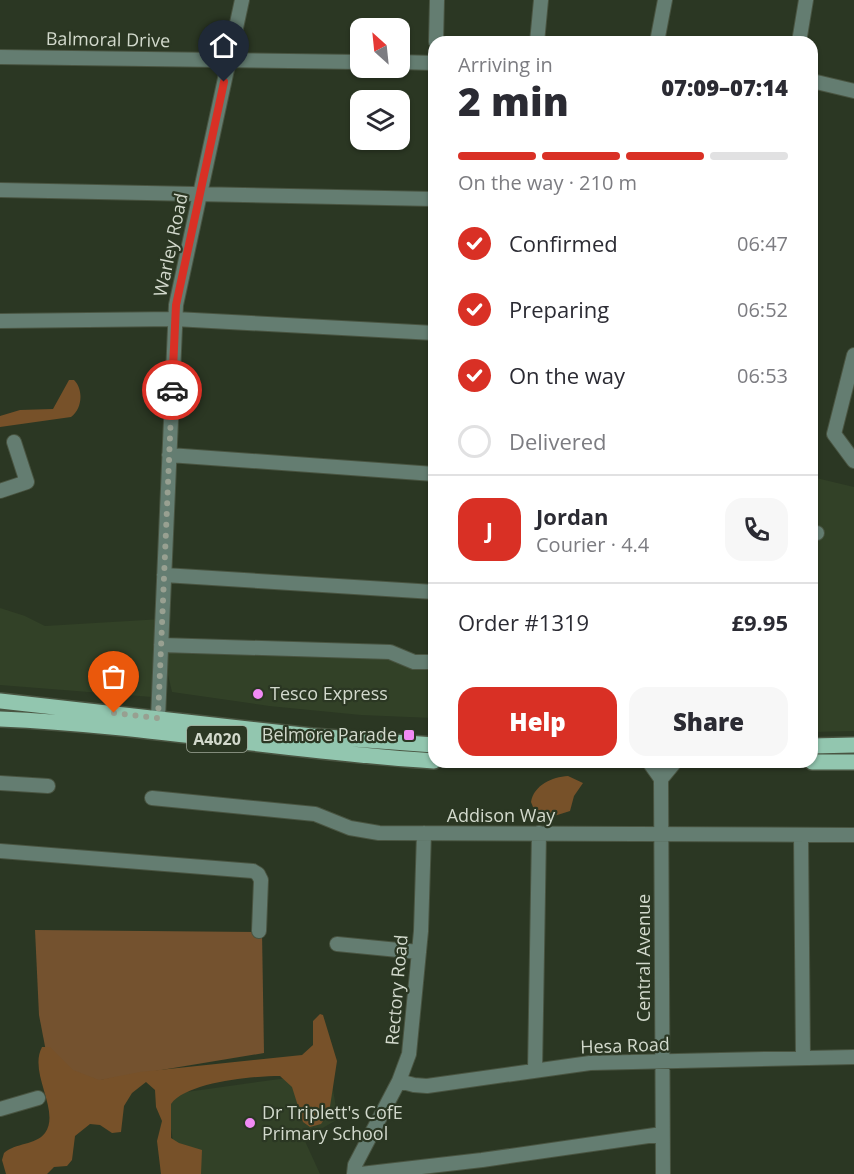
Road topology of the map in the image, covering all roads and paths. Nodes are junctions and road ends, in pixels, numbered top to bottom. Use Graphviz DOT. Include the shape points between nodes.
graph roads {
  1 [pos="242,0"];
  2 [pos="437,0"];
  3 [pos="541,0"];
  4 [pos="665,0"];
  5 [pos="806,0"];
  6 [pos="435,36"];
  7 [pos="538,36"];
  8 [pos="658,36"];
  9 [pos="800,36"];
  10 [pos="0,57"];
  11 [pos="228,60"];
  12 [pos="350,62"];
  13 [pos="410,62"];
  14 [pos="428,63"];
  15 [pos="818,82"];
  16 [pos="854,91"];
  17 [pos="0,189"];
  18 [pos="200,193"];
  19 [pos="428,199"];
  20 [pos="175,319"];
  21 [pos="0,321"];
  22 [pos="428,333"];
  23 [pos="853,363"];
  24 [pos="14,442"];
  25 [pos="169,455"];
  26 [pos="854,461"];
  27 [pos="428,474"];
  28 [pos="0,491"];
  29 [pos="164,575"];
  30 [pos="428,592"];
  31 [pos="161,645"];
  32 [pos="428,662"];
  33 [pos="0,701"];
  34 [pos="158,718"];
  35 [pos="0,719"];
  36 [pos="428,745"];
  37 [pos="854,745"];
  38 [pos="818,746"];
  39 [pos="428,758"];
  40 [pos="428,761"];
  41 [pos="818,762"];
  42 [pos="854,762"];
  43 [pos="654,768"];
  44 [pos="670,768"];
  45 [pos="662,779"];
  46 [pos="0,783"];
  47 [pos="48,786"];
  48 [pos="152,798"];
  49 [pos="424,833"];
  50 [pos="539,833"];
  51 [pos="662,833"];
  52 [pos="801,835"];
  53 [pos="854,835"];
  54 [pos="0,851"];
  55 [pos="259,932"];
  56 [pos="337,944"];
  57 [pos="419,952"];
  58 [pos="854,1057"];
  59 [pos="803,1058"];
  60 [pos="663,1062"];
  61 [pos="536,1071"];
  62 [pos="399,1081"];
  63 [pos="38,1098"];
  64 [pos="0,1109"];
  65 [pos="662,1134"];
  66 [pos="482,1167"];
  67 [pos="354,1174"];
  68 [pos="361,1174"];
  69 [pos="663,1174"];
  1 -- 11 [label="street, Warley Road"];
  2 -- 6 [label="street"];
  3 -- 7 [label="street"];
  4 -- 8 [label="street"];
  5 -- 9 [label="street"];
  10 -- 11 [label="street, Balmoral Drive"];
  11 -- 12 [label="street, Balmoral Drive"];
  11 -- 18 [label="street, Warley Road"];
  13 -- 14 [label="street"];
  15 -- 16 [label="street"];
  17 -- 18 [label="street"];
  18 -- 19 [label="street"];
  18 -- 20 [label="street, Warley Road"];
  20 -- 21 [label="street"];
  20 -- 22 [label="street"];
  20 -- 25 [label="street, Warley Road"];
  23 -- 26 [label="street" via="834,434"];
  24 -- 28 [label="street" via="27,482"];
  25 -- 27 [label="street"];
  25 -- 29 [label="street, Warley Road"];
  29 -- 30 [label="street"];
  29 -- 31 [label="street, Warley Road"];
  31 -- 32 [label="street" via="390,652 414,662"];
  31 -- 34 [label="street, Warley Road"];
  33 -- 34 [label="main road, A4020"];
  34 -- 36 [label="main road, A4020"];
  35 -- 40 [label="main road, A4020"];
  36 -- 39 [label="main road, A4020" via="424,756"];
  37 -- 38 [label="main road"];
  41 -- 42 [label="main road"];
  43 -- 45 [label="street"];
  44 -- 45 [label="street"];
  45 -- 51 [label="street, Central Avenue"];
  46 -- 47 [label="street"];
  48 -- 49 [label="street, Addison Way" via="315,814 368,832"];
  49 -- 50 [label="street, Addison Way"];
  49 -- 57 [label="street, Rectory Road"];
  50 -- 51 [label="street, Addison Way"];
  50 -- 61 [label="street"];
  51 -- 52 [label="street, Addison Way"];
  51 -- 60 [label="street, Central Avenue"];
  52 -- 53 [label="street, Addison Way"];
  52 -- 59 [label="street"];
  54 -- 55 [label="street" via="253,870 261,880"];
  56 -- 57 [label="street"];
  57 -- 62 [label="street, Rectory Road" via="410,1049"];
  58 -- 59 [label="street, Hesa Road"];
  59 -- 60 [label="street, Hesa Road"];
  60 -- 61 [label="street, Hesa Road" via="590,1063"];
  60 -- 65 [label="street, Central Avenue"];
  61 -- 62 [label="street, Hesa Road" via="427,1086"];
  62 -- 67 [label="street, Rectory Road" via="355,1165"];
  63 -- 64 [label="street"];
  65 -- 66 [label="street"];
  65 -- 69 [label="street, Central Avenue"];
  66 -- 68 [label="street"];
}
